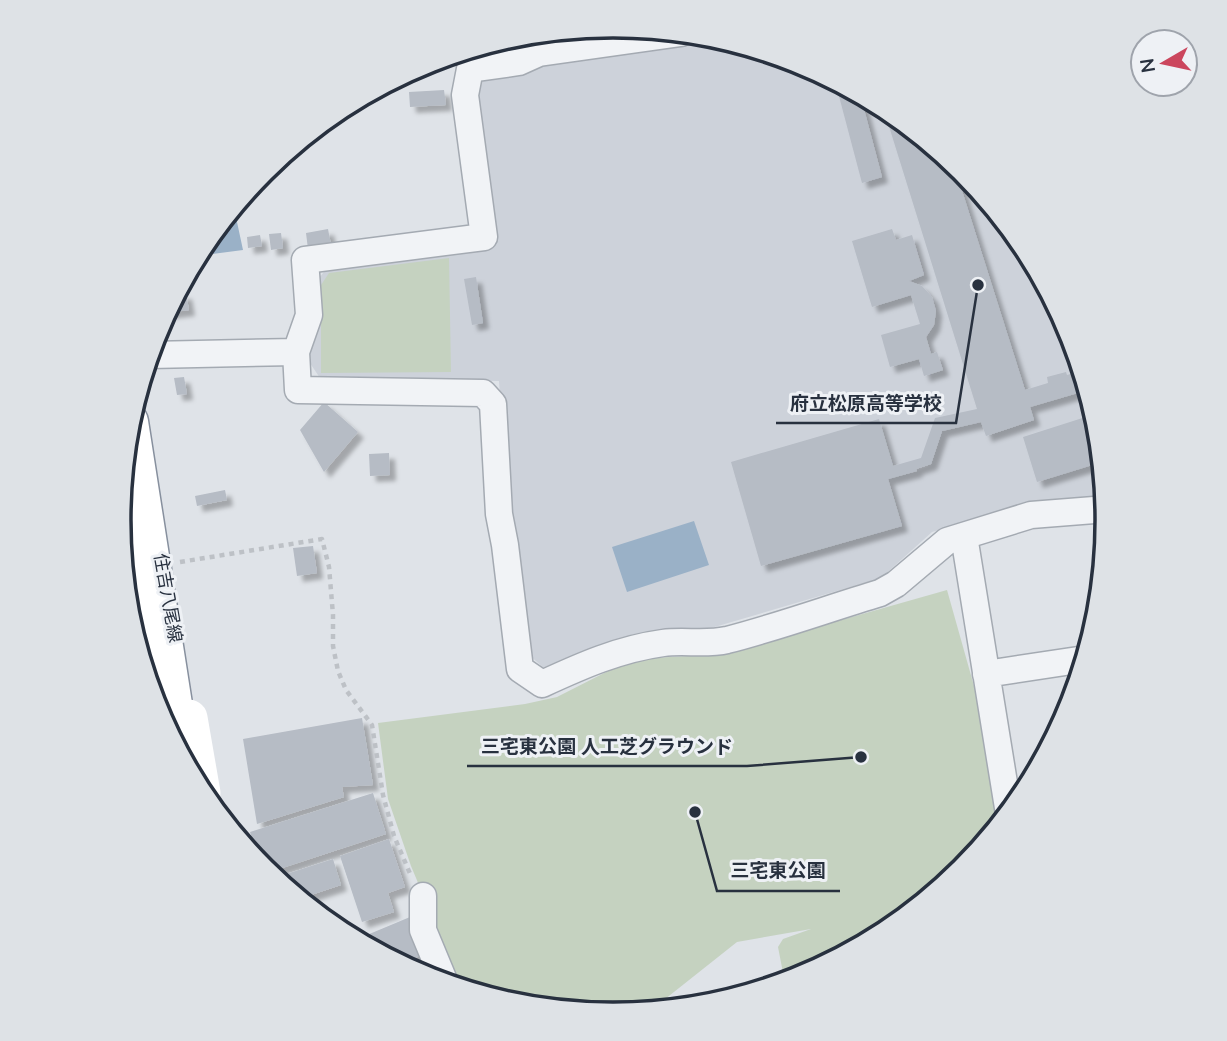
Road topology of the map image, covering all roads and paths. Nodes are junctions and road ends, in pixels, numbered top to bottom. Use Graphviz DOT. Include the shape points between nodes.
graph roads {
  1 [pos="583,40"];
  2 [pos="296,352"];
  3 [pos="161,355"];
  4 [pos="140,432"];
  5 [pos="135,464"];
  6 [pos="1095,510"];
  7 [pos="964,536"];
  8 [pos="163,565"];
  9 [pos="1074,661"];
  10 [pos="986,674"];
  11 [pos="176,722"];
  12 [pos="197,763"];
  13 [pos="1007,799"];
  14 [pos="423,901"];
  15 [pos="440,970"];
  1 -- 2 [label="street" via="519,62 470,69 465,95 484,237 305,260 309,315"];
  2 -- 3 [label="street"];
  2 -- 7 [label="street" via="298,390 482,393 493,404 499,514 520,669 542,684 595,659 630,649 666,642 725,640 880,593 947,541"];
  4 -- 8 [label="main road, 住吉八尾線"];
  5 -- 11 [label="highway"];
  6 -- 7 [label="street" via="1031,515"];
  7 -- 10 [label="street"];
  8 -- 12 [label="main road, 住吉八尾線"];
  8 -- 14 [label="path" via="322,539 338,671 345,690 372,725 394,836"];
  9 -- 10 [label="street"];
  10 -- 13 [label="street"];
  14 -- 15 [label="street" via="423,930"];
}
